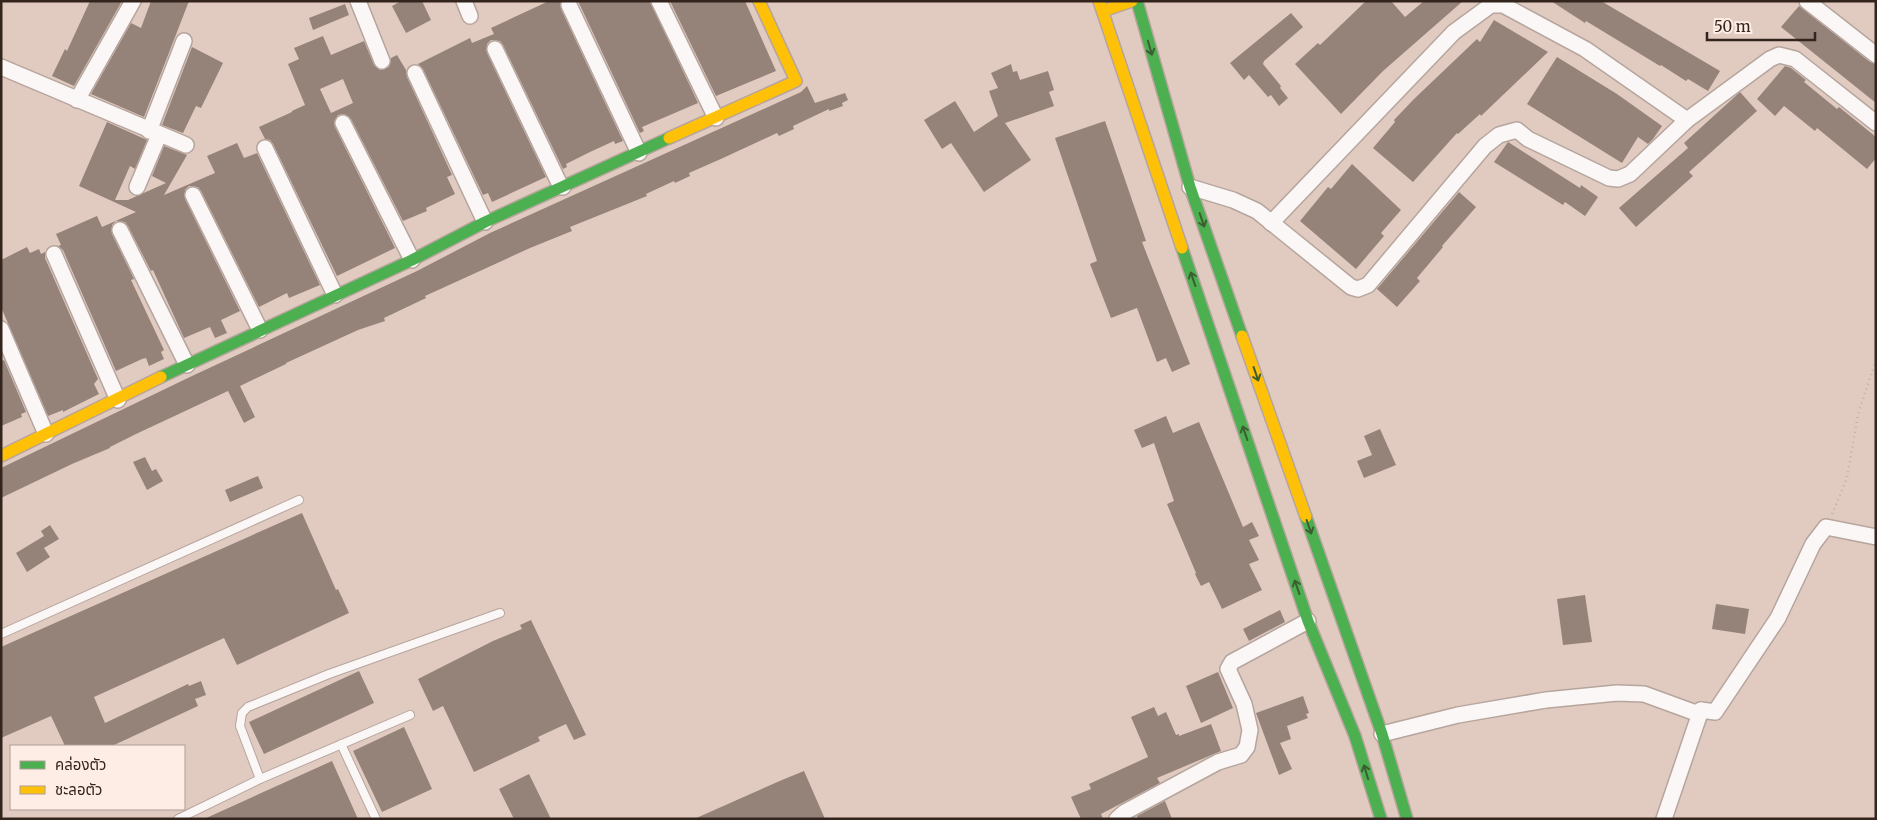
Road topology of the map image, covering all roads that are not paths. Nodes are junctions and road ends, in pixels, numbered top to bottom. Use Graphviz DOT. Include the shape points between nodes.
graph roads {
  1 [pos="133,1"];
  2 [pos="358,1"];
  3 [pos="464,1"];
  4 [pos="659,1"];
  5 [pos="759,1"];
  6 [pos="1132,1"];
  7 [pos="1137,1"];
  8 [pos="1806,1"];
  9 [pos="569,5"];
  10 [pos="1101,6"];
  11 [pos="470,16"];
  12 [pos="184,41"];
  13 [pos="495,49"];
  14 [pos="1876,55"];
  15 [pos="382,61"];
  16 [pos="1,67"];
  17 [pos="415,73"];
  18 [pos="77,100"];
  19 [pos="716,118"];
  20 [pos="1687,120"];
  21 [pos="342,123"];
  22 [pos="1876,123"];
  23 [pos="154,133"];
  24 [pos="186,145"];
  25 [pos="265,148"];
  26 [pos="639,153"];
  27 [pos="137,187"];
  28 [pos="563,187"];
  29 [pos="1190,187"];
  30 [pos="193,195"];
  31 [pos="485,222"];
  32 [pos="1271,222"];
  33 [pos="120,230"];
  34 [pos="54,254"];
  35 [pos="412,260"];
  36 [pos="335,295"];
  37 [pos="1,329"];
  38 [pos="260,330"];
  39 [pos="187,365"];
  40 [pos="118,400"];
  41 [pos="46,434"];
  42 [pos="1,456"];
  43 [pos="299,500"];
  44 [pos="1876,537"];
  45 [pos="500,613"];
  46 [pos="1308,621"];
  47 [pos="1,634"];
  48 [pos="1701,710"];
  49 [pos="410,715"];
  50 [pos="1382,734"];
  51 [pos="341,744"];
  52 [pos="260,779"];
  53 [pos="178,819"];
  54 [pos="376,819"];
  55 [pos="1117,819"];
  56 [pos="1381,819"];
  57 [pos="1407,819"];
  58 [pos="1664,819"];
  1 -- 18 [label="street"];
  2 -- 15 [label="street"];
  3 -- 11 [label="street"];
  4 -- 19 [label="street"];
  5 -- 19 [label="main road" via="796,82"];
  6 -- 10 [label="main road"];
  7 -- 29 [label="main road, one-way"];
  8 -- 14 [label="street"];
  9 -- 26 [label="street"];
  46 -- 10 [label="main road, one-way"];
  12 -- 23 [label="street"];
  13 -- 28 [label="street"];
  16 -- 18 [label="street"];
  17 -- 31 [label="street"];
  18 -- 23 [label="street"];
  19 -- 26 [label="main road"];
  20 -- 22 [label="street" via="1780,55 1796,58"];
  20 -- 32 [label="street" via="1585,49 1503,5 1491,5 1454,32"];
  20 -- 32 [label="street" via="1630,174 1618,179 1609,178 1528,139 1517,130 1500,135 1484,146 1368,285 1358,290"];
  21 -- 35 [label="street"];
  23 -- 24 [label="street"];
  23 -- 27 [label="street"];
  25 -- 36 [label="street"];
  26 -- 28 [label="main road"];
  28 -- 31 [label="main road"];
  29 -- 32 [label="street" via="1233,200"];
  29 -- 50 [label="main road, one-way"];
  30 -- 38 [label="street"];
  31 -- 35 [label="main road"];
  33 -- 39 [label="street"];
  34 -- 40 [label="street"];
  35 -- 36 [label="main road"];
  36 -- 38 [label="main road"];
  37 -- 41 [label="street"];
  38 -- 39 [label="main road"];
  39 -- 40 [label="main road"];
  40 -- 41 [label="main road"];
  41 -- 42 [label="main road"];
  43 -- 47 [label="lane"];
  44 -- 48 [label="street" via="1826,528 1813,544 1778,618 1715,712"];
  45 -- 52 [label="lane" via="329,674 248,707 242,713 240,726"];
  46 -- 55 [label="street" via="1232,662 1228,669 1244,704 1250,730 1247,747 1241,755 1218,762"];
  56 -- 46 [label="main road, one-way" via="1355,736"];
  48 -- 50 [label="street" via="1696,712 1644,694 1618,693 1478,711"];
  48 -- 58 [label="street"];
  49 -- 51 [label="lane"];
  50 -- 57 [label="main road"];
  51 -- 52 [label="lane"];
  51 -- 54 [label="lane"];
  52 -- 53 [label="lane"];
}
